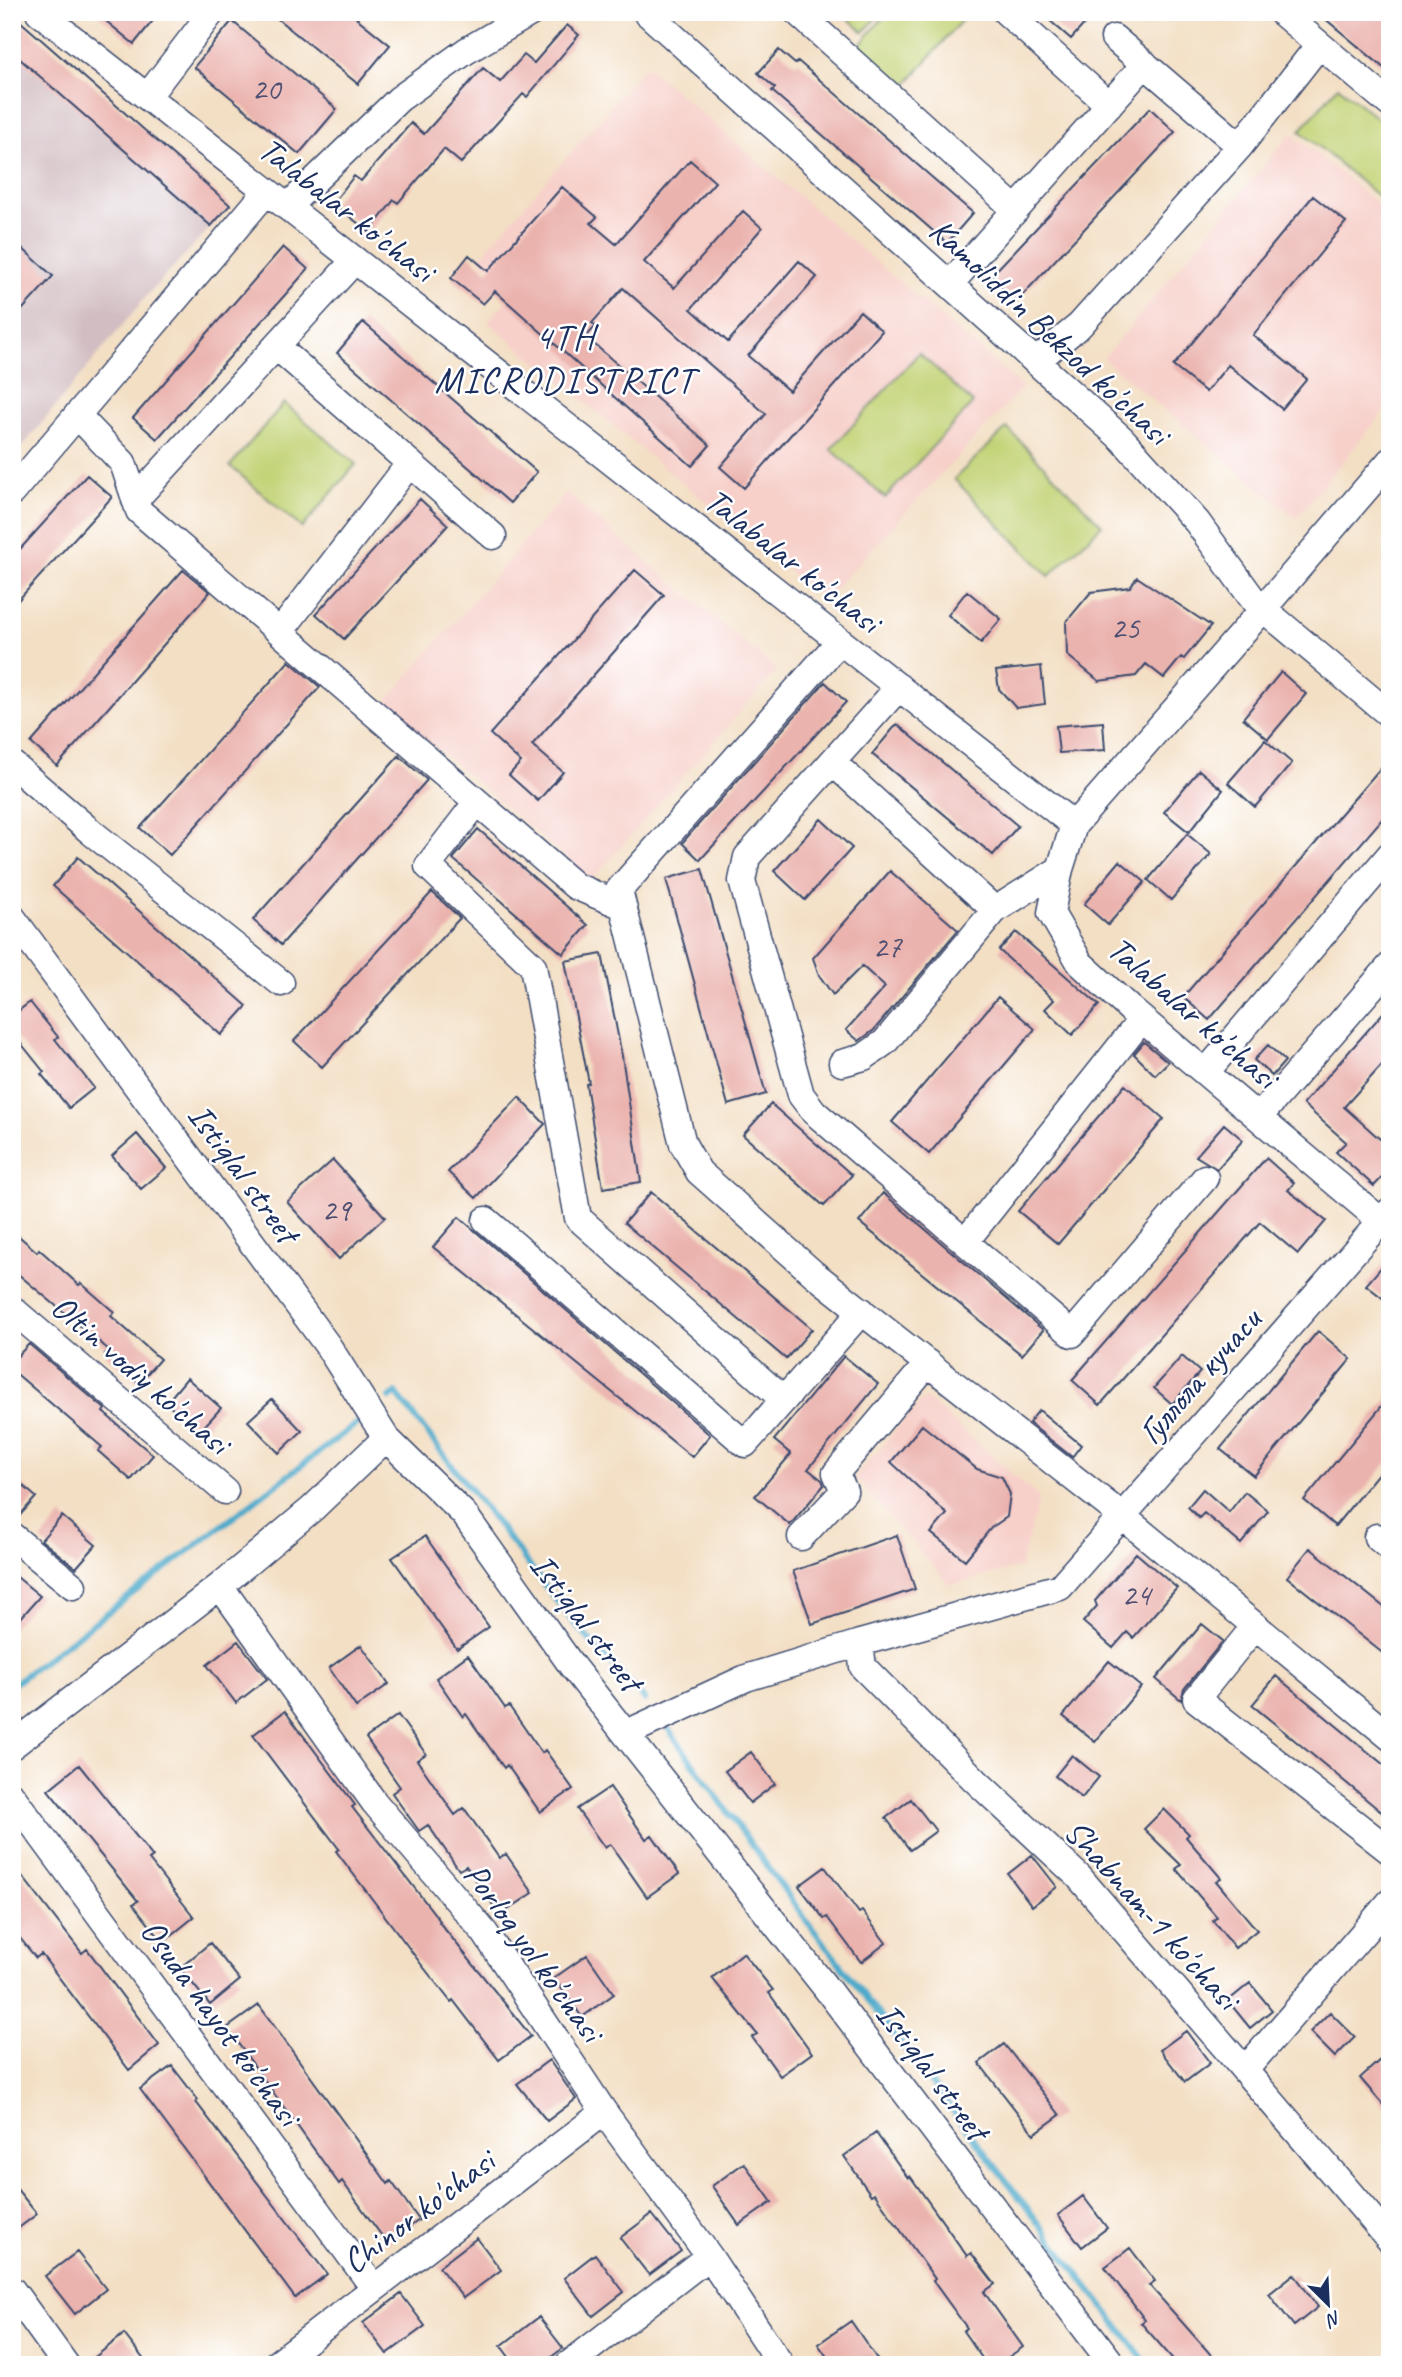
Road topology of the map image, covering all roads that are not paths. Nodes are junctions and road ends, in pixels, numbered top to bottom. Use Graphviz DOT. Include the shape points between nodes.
graph roads {
  1 [pos="40,12"];
  2 [pos="212,12"];
  3 [pos="532,12"];
  4 [pos="646,12"];
  5 [pos="797,12"];
  6 [pos="1006,12"];
  7 [pos="1281,12"];
  8 [pos="1114,38"];
  9 [pos="1319,45"];
  10 [pos="1145,64"];
  11 [pos="147,97"];
  12 [pos="1390,104"];
  13 [pos="1109,105"];
  14 [pos="1240,146"];
  15 [pos="277,199"];
  16 [pos="1016,210"];
  17 [pos="355,260"];
  18 [pos="950,284"];
  19 [pos="276,346"];
  20 [pos="1036,361"];
  21 [pos="77,415"];
  22 [pos="410,463"];
  23 [pos="1389,464"];
  24 [pos="12,492"];
  25 [pos="135,500"];
  26 [pos="493,536"];
  27 [pos="1263,609"];
  28 [pos="280,632"];
  29 [pos="840,641"];
  30 [pos="899,687"];
  31 [pos="1390,715"];
  32 [pos="832,762"];
  33 [pos="12,764"];
  34 [pos="477,802"];
  35 [pos="1074,825"];
  36 [pos="1390,855"];
  37 [pos="1060,869"];
  38 [pos="623,906"];
  39 [pos="995,910"];
  40 [pos="12,917"];
  41 [pos="1390,966"];
  42 [pos="281,983"];
  43 [pos="1142,1019"];
  44 [pos="842,1063"];
  45 [pos="1206,1072"];
  46 [pos="1259,1117"];
  47 [pos="1205,1178"];
  48 [pos="1385,1216"];
  49 [pos="486,1220"];
  50 [pos="965,1242"];
  51 [pos="12,1309"];
  52 [pos="862,1311"];
  53 [pos="928,1363"];
  54 [pos="784,1400"];
  55 [pos="386,1438"];
  56 [pos="225,1491"];
  57 [pos="1122,1516"];
  58 [pos="12,1536"];
  59 [pos="801,1538"];
  60 [pos="73,1586"];
  61 [pos="220,1586"];
  62 [pos="1255,1626"];
  63 [pos="860,1643"];
  64 [pos="627,1733"];
  65 [pos="1390,1737"];
  66 [pos="12,1746"];
  67 [pos="12,1796"];
  68 [pos="1390,1851"];
  69 [pos="1388,1906"];
  70 [pos="1245,2070"];
  71 [pos="604,2112"];
  72 [pos="1390,2240"];
  73 [pos="709,2256"];
  74 [pos="373,2288"];
  75 [pos="12,2290"];
  76 [pos="66,2365"];
  77 [pos="275,2365"];
  78 [pos="568,2365"];
  79 [pos="781,2365"];
  80 [pos="1114,2365"];
  1 -- 11 [label="street, Talabalar ko'chasi"];
  2 -- 11 [label="street"];
  3 -- 15 [label="street" via="399,99"];
  4 -- 18 [label="street, Kamoliddin Bekzod ko'chasi"];
  5 -- 16 [label="street"];
  6 -- 13 [label="street"];
  7 -- 9 [label="street"];
  8 -- 10 [label="street"];
  9 -- 12 [label="street"];
  9 -- 14 [label="street"];
  10 -- 13 [label="street"];
  10 -- 14 [label="street"];
  11 -- 15 [label="street, Talabalar ko'chasi"];
  13 -- 16 [label="street"];
  14 -- 20 [label="street" via="1080,325"];
  15 -- 17 [label="street, Talabalar ko'chasi"];
  15 -- 21 [label="street"];
  16 -- 18 [label="street"];
  17 -- 19 [label="street"];
  17 -- 29 [label="street, Talabalar ko'chasi"];
  18 -- 20 [label="street, Kamoliddin Bekzod ko'chasi"];
  19 -- 22 [label="street"];
  19 -- 25 [label="street"];
  20 -- 27 [label="street, Kamoliddin Bekzod ko'chasi" via="1122,439 1197,522"];
  21 -- 24 [label="street"];
  21 -- 25 [label="street" via="123,463"];
  22 -- 26 [label="street"];
  22 -- 28 [label="street"];
  23 -- 27 [label="street"];
  25 -- 28 [label="street" via="139,511"];
  27 -- 31 [label="street, Kamoliddin Bekzod ko'chasi"];
  27 -- 35 [label="street"];
  28 -- 34 [label="street"];
  29 -- 30 [label="street, Talabalar ko'chasi"];
  29 -- 38 [label="street" via="619,890"];
  30 -- 32 [label="street"];
  30 -- 35 [label="street, Talabalar ko'chasi"];
  32 -- 39 [label="street"];
  32 -- 50 [label="street" via="747,857 741,881 801,1095 814,1112"];
  33 -- 42 [label="street"];
  34 -- 38 [label="street" via="575,886"];
  34 -- 54 [label="street" via="428,866 533,966 578,1218"];
  35 -- 37 [label="street, Talabalar ko'chasi"];
  36 -- 45 [label="street"];
  37 -- 39 [label="street"];
  37 -- 43 [label="street, Talabalar ko'chasi" via="1051,913 1080,963"];
  38 -- 52 [label="street" via="682,1144 699,1172"];
  39 -- 44 [label="street" via="885,1042"];
  40 -- 55 [label="street, Istiqlal street" via="328,1346"];
  41 -- 46 [label="street"];
  43 -- 45 [label="street, Talabalar ko'chasi"];
  43 -- 50 [label="street"];
  45 -- 46 [label="street, Talabalar ko'chasi"];
  46 -- 48 [label="street, Talabalar ko'chasi"];
  47 -- 50 [label="street" via="1072,1334"];
  48 -- 57 [label="street, Гуллола кучаси"];
  49 -- 54 [label="street" via="745,1444"];
  51 -- 56 [label="street, Oltin vodiy ko'chasi"];
  52 -- 53 [label="street"];
  52 -- 54 [label="street"];
  53 -- 57 [label="street"];
  53 -- 59 [label="street" via="836,1473 844,1491"];
  55 -- 61 [label="street" via="313,1508"];
  55 -- 64 [label="street, Istiqlal street" via="464,1514 572,1666"];
  57 -- 62 [label="street"];
  57 -- 63 [label="street, Гуллола кучаси" via="1060,1587"];
  58 -- 60 [label="street"];
  61 -- 66 [label="street"];
  61 -- 71 [label="street, Porloq yol ko'chasi" via="374,1802 485,1933"];
  62 -- 65 [label="street"];
  62 -- 68 [label="street" via="1196,1699"];
  63 -- 64 [label="street" via="746,1678"];
  63 -- 70 [label="street, Shabnam-1 ko'chasi" via="863,1667 1079,1877"];
  64 -- 80 [label="street, Istiqlal street"];
  67 -- 74 [label="street, Osuda hayot ko'chasi"];
  69 -- 70 [label="street"];
  70 -- 72 [label="street, Shabnam-1 ko'chasi"];
  71 -- 73 [label="street, Porloq yol ko'chasi"];
  71 -- 74 [label="street, Chinor ko'chasi"];
  73 -- 78 [label="street"];
  73 -- 79 [label="street, Porloq yol ko'chasi"];
  74 -- 77 [label="street, Chinor ko'chasi"];
  75 -- 76 [label="street"];
}
